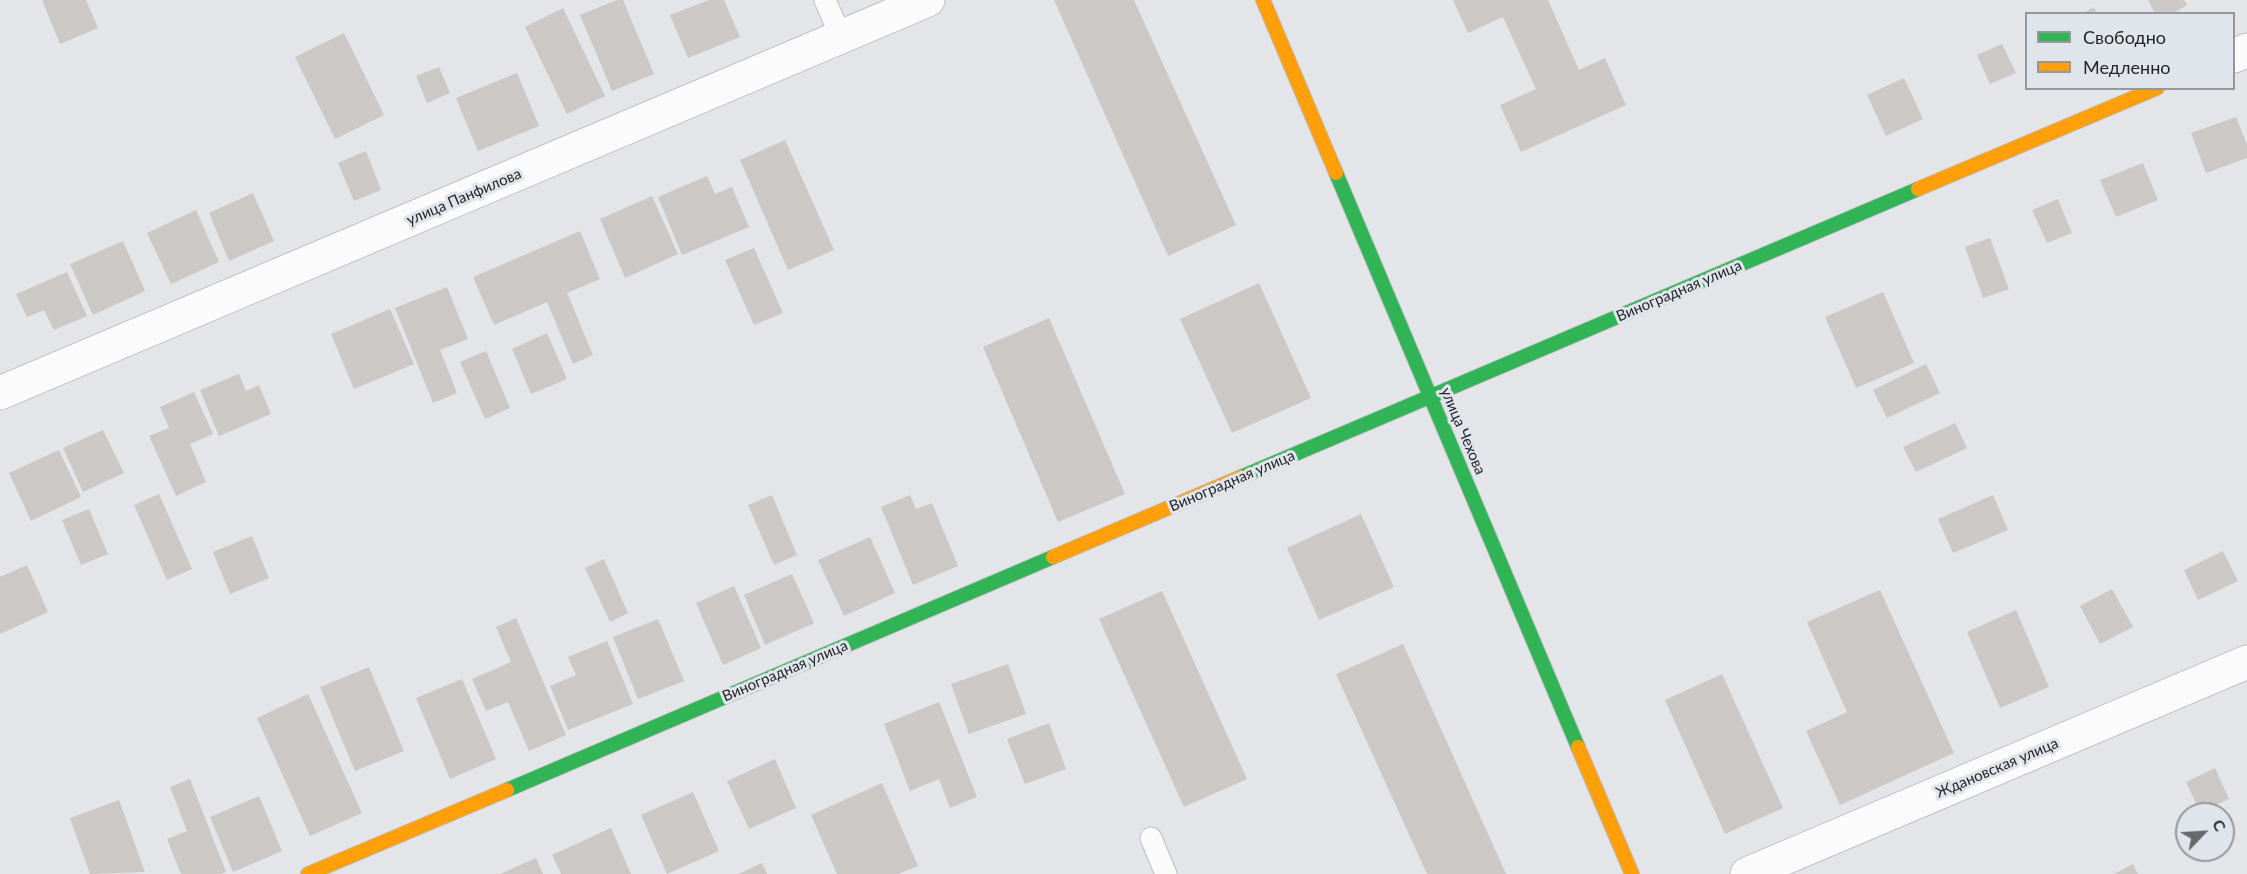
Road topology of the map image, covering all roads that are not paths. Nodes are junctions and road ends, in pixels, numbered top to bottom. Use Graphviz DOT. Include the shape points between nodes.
graph roads {
  1 [pos="825,0"];
  2 [pos="928,0"];
  3 [pos="1263,0"];
  4 [pos="842,37"];
  5 [pos="2152,90"];
  6 [pos="0,393"];
  7 [pos="1431,397"];
  8 [pos="2247,662"];
  9 [pos="1151,838"];
  10 [pos="308,874"];
  11 [pos="1166,874"];
  12 [pos="1632,874"];
  13 [pos="1747,874"];
  1 -- 4 [label="lane"];
  2 -- 4 [label="street, улица Панфилова"];
  3 -- 7 [label="street, улица Чехова"];
  4 -- 6 [label="street, улица Панфилова"];
  5 -- 7 [label="street, Виноградная улица"];
  7 -- 10 [label="street, Виноградная улица"];
  7 -- 12 [label="street, улица Чехова"];
  8 -- 13 [label="street, Ждановская улица"];
  9 -- 11 [label="lane"];
}
